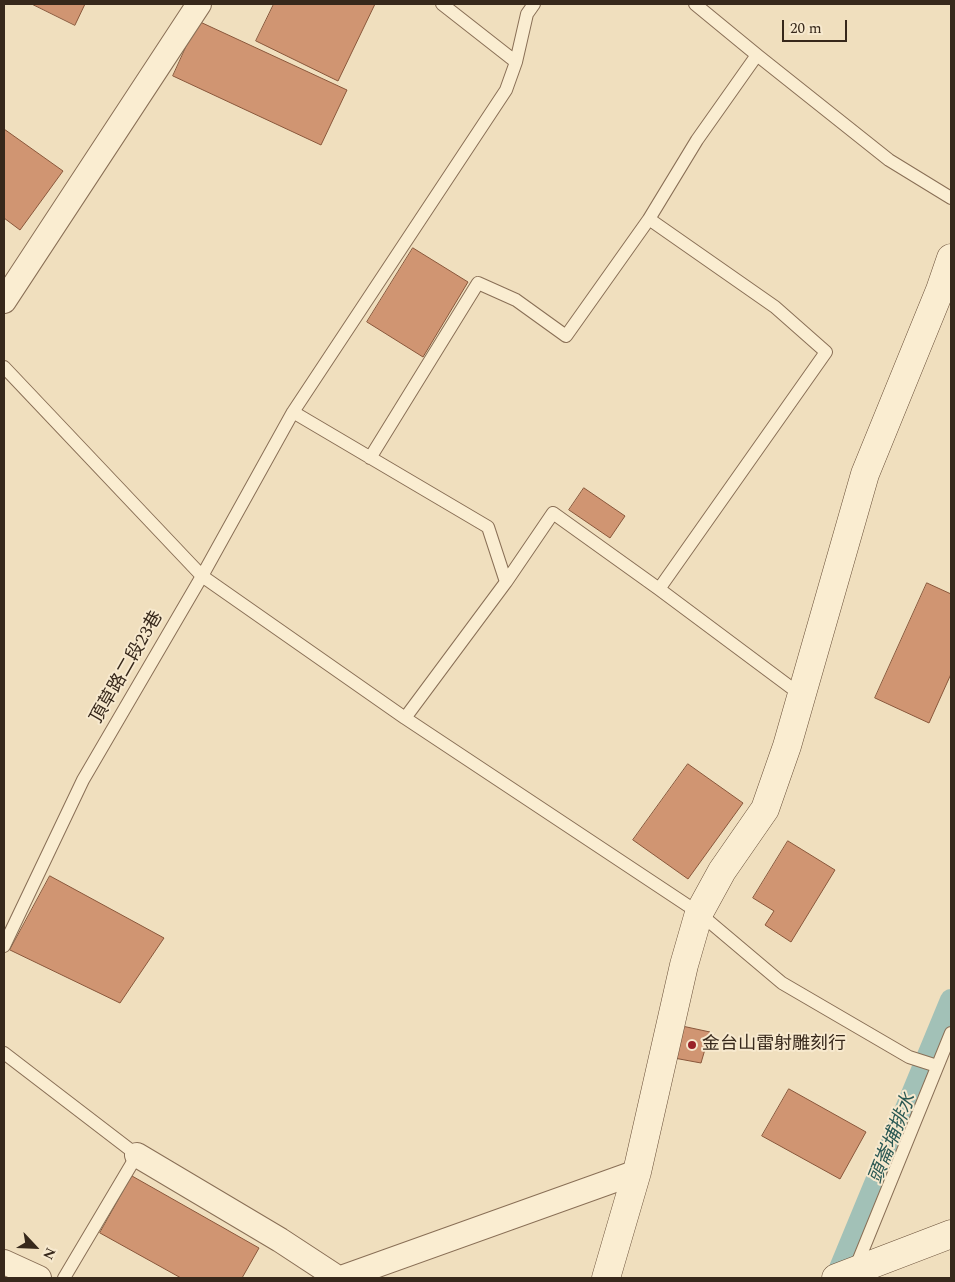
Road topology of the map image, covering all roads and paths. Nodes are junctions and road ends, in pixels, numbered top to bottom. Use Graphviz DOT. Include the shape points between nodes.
graph roads {
  1 [pos="199,4"];
  2 [pos="442,4"];
  3 [pos="534,4"];
  4 [pos="695,4"];
  5 [pos="757,55"];
  6 [pos="516,62"];
  7 [pos="951,198"];
  8 [pos="649,219"];
  9 [pos="951,258"];
  10 [pos="4,301"];
  11 [pos="4,367"];
  12 [pos="292,412"];
  13 [pos="370,458"];
  14 [pos="202,576"];
  15 [pos="506,582"];
  16 [pos="659,589"];
  17 [pos="801,695"];
  18 [pos="405,718"];
  19 [pos="699,913"];
  20 [pos="4,946"];
  21 [pos="951,1033"];
  22 [pos="4,1053"];
  23 [pos="937,1066"];
  24 [pos="137,1155"];
  25 [pos="636,1172"];
  26 [pos="951,1234"];
  27 [pos="4,1262"];
  28 [pos="847,1276"];
  29 [pos="39,1278"];
  30 [pos="64,1278"];
  31 [pos="339,1278"];
  32 [pos="606,1278"];
  1 -- 10 [label="street"];
  2 -- 6 [label="lane"];
  3 -- 6 [label="lane, 頂草路二段23巷" via="527,14"];
  4 -- 5 [label="lane"];
  5 -- 7 [label="lane" via="889,160"];
  5 -- 8 [label="lane" via="697,140"];
  6 -- 12 [label="lane, 頂草路二段23巷" via="506,90"];
  8 -- 13 [label="lane" via="566,336 516,300 478,283"];
  8 -- 16 [label="lane" via="775,307 826,352"];
  9 -- 17 [label="street" via="865,474"];
  11 -- 14 [label="lane"];
  12 -- 13 [label="lane"];
  12 -- 14 [label="lane, 頂草路二段23巷"];
  13 -- 15 [label="lane" via="488,527"];
  14 -- 18 [label="lane"];
  14 -- 20 [label="lane, 頂草路二段23巷" via="83,780"];
  15 -- 16 [label="lane" via="552,513"];
  15 -- 18 [label="lane"];
  16 -- 17 [label="lane"];
  17 -- 19 [label="street" via="788,746 765,809 722,872"];
  18 -- 19 [label="lane"];
  19 -- 23 [label="lane" via="782,983 909,1057"];
  19 -- 25 [label="street"];
  21 -- 23 [label="lane"];
  22 -- 24 [label="lane"];
  23 -- 28 [label="lane"];
  24 -- 30 [label="lane"];
  24 -- 31 [label="street"];
  25 -- 31 [label="street"];
  25 -- 32 [label="street"];
  26 -- 28 [label="street"];
  27 -- 29 [label="street"];
}
